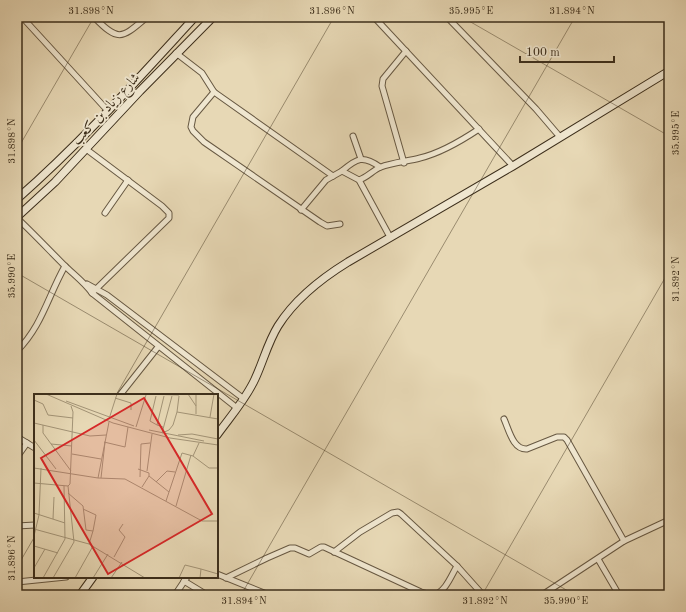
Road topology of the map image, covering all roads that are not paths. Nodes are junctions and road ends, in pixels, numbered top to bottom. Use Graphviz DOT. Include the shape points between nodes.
graph roads {
  1 [pos="22,17"];
  2 [pos="94,17"];
  3 [pos="147,17"];
  4 [pos="195,17"];
  5 [pos="213,17"];
  6 [pos="374,17"];
  7 [pos="446,17"];
  8 [pos="406,52"];
  9 [pos="176,53"];
  10 [pos="669,71"];
  11 [pos="214,92"];
  12 [pos="108,111"];
  13 [pos="479,129"];
  14 [pos="353,136"];
  15 [pos="560,137"];
  16 [pos="86,149"];
  17 [pos="361,159"];
  18 [pos="404,163"];
  19 [pos="513,166"];
  20 [pos="380,167"];
  21 [pos="342,171"];
  22 [pos="333,176"];
  23 [pos="128,180"];
  24 [pos="359,180"];
  25 [pos="17,199"];
  26 [pos="301,210"];
  27 [pos="105,213"];
  28 [pos="17,218"];
  29 [pos="340,224"];
  30 [pos="390,237"];
  31 [pos="65,266"];
  32 [pos="85,283"];
  33 [pos="97,288"];
  34 [pos="92,293"];
  35 [pos="158,347"];
  36 [pos="17,351"];
  37 [pos="121,394"];
  38 [pos="244,399"];
  39 [pos="237,408"];
  40 [pos="504,419"];
  41 [pos="218,434"];
  42 [pos="17,437"];
  43 [pos="27,443"];
  44 [pos="34,447"];
  45 [pos="17,457"];
  46 [pos="669,520"];
  47 [pos="34,525"];
  48 [pos="17,526"];
  49 [pos="624,542"];
  50 [pos="334,552"];
  51 [pos="598,559"];
  52 [pos="457,566"];
  53 [pos="218,574"];
  54 [pos="56,578"];
  55 [pos="92,578"];
  56 [pos="226,578"];
  57 [pos="186,579"];
  58 [pos="17,582"];
  59 [pos="265,594"];
  60 [pos="80,595"];
  61 [pos="174,595"];
  62 [pos="207,595"];
  63 [pos="431,595"];
  64 [pos="434,595"];
  65 [pos="483,595"];
  66 [pos="542,595"];
  67 [pos="618,595"];
  1 -- 12 [label="street"];
  2 -- 3 [label="street" via="116,35 125,35"];
  4 -- 12 [label="street, شارع زياد بن كعب"];
  5 -- 9 [label="street, شارع زياد بن كعب"];
  6 -- 8 [label="street"];
  7 -- 15 [label="street"];
  8 -- 13 [label="street"];
  8 -- 18 [label="street" via="384,79 382,86"];
  9 -- 11 [label="street" via="202,73"];
  9 -- 16 [label="street, شارع زياد بن كعب"];
  10 -- 15 [label="street"];
  11 -- 22 [label="street"];
  11 -- 26 [label="street" via="193,117 193,132"];
  12 -- 25 [label="street, شارع زياد بن كعب"];
  13 -- 18 [label="street" via="434,154"];
  13 -- 19 [label="street"];
  14 -- 17 [label="street"];
  15 -- 19 [label="street"];
  16 -- 23 [label="street"];
  16 -- 28 [label="street, شارع زياد بن كعب"];
  17 -- 20 [label="street"];
  17 -- 21 [label="street"];
  18 -- 20 [label="street"];
  19 -- 30 [label="street"];
  20 -- 24 [label="street"];
  21 -- 22 [label="street"];
  21 -- 24 [label="street"];
  22 -- 26 [label="street" via="320,186"];
  23 -- 27 [label="street"];
  23 -- 33 [label="street" via="162,206 169,213 169,218"];
  24 -- 30 [label="street"];
  26 -- 29 [label="street" via="327,226"];
  28 -- 31 [label="street"];
  30 -- 38 [label="street" via="330,273 291,308 274,333 255,380"];
  31 -- 32 [label="street"];
  31 -- 36 [label="street" via="37,325"];
  32 -- 33 [label="street"];
  32 -- 34 [label="street"];
  33 -- 34 [label="street"];
  33 -- 38 [label="street"];
  34 -- 35 [label="street"];
  35 -- 37 [label="street"];
  35 -- 39 [label="street"];
  38 -- 39 [label="street"];
  39 -- 41 [label="street"];
  40 -- 49 [label="street" via="514,443 522,449 557,437 564,437 567,440"];
  42 -- 43 [label="street"];
  43 -- 44 [label="street"];
  43 -- 45 [label="street"];
  46 -- 49 [label="street"];
  47 -- 48 [label="street"];
  49 -- 51 [label="street"];
  50 -- 52 [label="street" via="360,532 397,512"];
  50 -- 56 [label="street" via="321,547 309,554 290,548"];
  50 -- 63 [label="street"];
  51 -- 66 [label="street"];
  51 -- 67 [label="street"];
  52 -- 64 [label="street" via="441,592"];
  52 -- 65 [label="street"];
  53 -- 56 [label="street"];
  54 -- 58 [label="street"];
  55 -- 60 [label="street"];
  56 -- 59 [label="street"];
  57 -- 61 [label="street"];
  57 -- 62 [label="street"];
}
